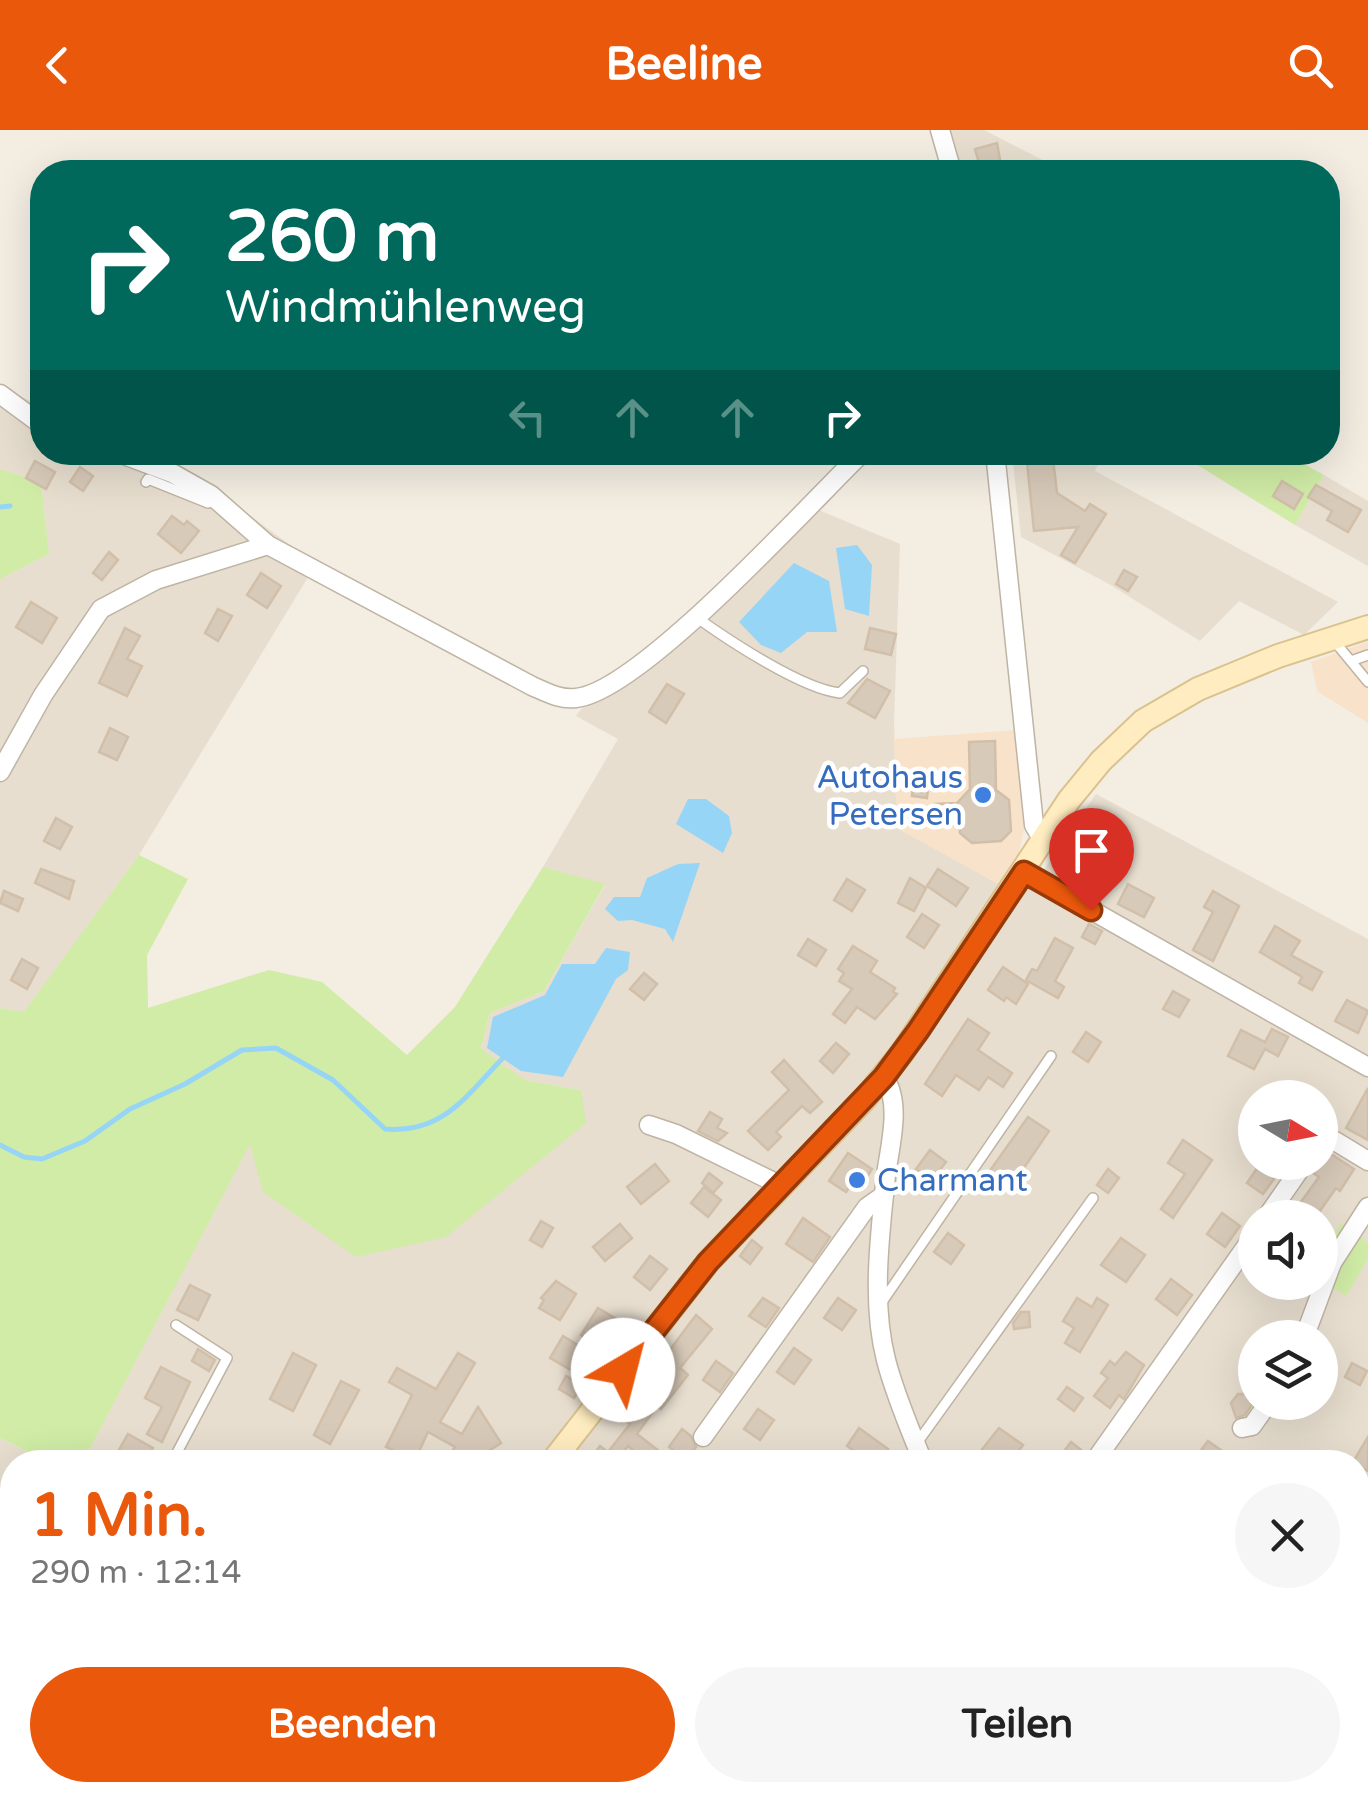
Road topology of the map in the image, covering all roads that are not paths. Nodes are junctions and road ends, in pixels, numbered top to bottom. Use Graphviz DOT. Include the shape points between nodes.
graph roads {
  1 [pos="940,130"];
  2 [pos="949,160"];
  3 [pos="0,394"];
  4 [pos="30,415"];
  5 [pos="151,465"];
  6 [pos="850,465"];
  7 [pos="996,465"];
  8 [pos="146,482"];
  9 [pos="252,531"];
  10 [pos="268,545"];
  11 [pos="696,617"];
  12 [pos="1368,627"];
  13 [pos="1332,638"];
  14 [pos="1368,655"];
  15 [pos="1351,661"];
  16 [pos="1368,666"];
  17 [pos="863,671"];
  18 [pos="1368,682"];
  19 [pos="0,772"];
  20 [pos="1043,840"];
  21 [pos="1024,872"];
  22 [pos="1051,1056"];
  23 [pos="1368,1066"];
  24 [pos="884,1077"];
  25 [pos="650,1125"];
  26 [pos="1338,1144"];
  27 [pos="1368,1160"];
  28 [pos="780,1185"];
  29 [pos="884,1195"];
  30 [pos="1093,1198"];
  31 [pos="1368,1208"];
  32 [pos="1238,1258"];
  33 [pos="878,1308"];
  34 [pos="1311,1320"];
  35 [pos="176,1325"];
  36 [pos="1256,1420"];
  37 [pos="1242,1428"];
  38 [pos="703,1438"];
  39 [pos="916,1444"];
  40 [pos="178,1450"];
  41 [pos="561,1450"];
  42 [pos="918,1450"];
  43 [pos="1102,1450"];
  1 -- 2 [label="street"];
  3 -- 4 [label="street"];
  5 -- 9 [label="street" via="211,495"];
  6 -- 11 [label="street"];
  7 -- 20 [label="street" via="1034,825"];
  8 -- 9 [label="lane" via="196,496"];
  9 -- 10 [label="street"];
  10 -- 11 [label="street" via="554,696 596,692"];
  10 -- 19 [label="street" via="156,580 100,609"];
  11 -- 17 [label="lane" via="830,692 840,693"];
  12 -- 13 [label="main road"];
  13 -- 15 [label="lane"];
  13 -- 20 [label="main road" via="1198,688 1143,721 1085,780"];
  14 -- 15 [label="lane"];
  15 -- 16 [label="lane"];
  15 -- 18 [label="lane"];
  20 -- 21 [label="main road"];
  21 -- 23 [label="street"];
  21 -- 24 [label="main road"];
  22 -- 33 [label="lane"];
  24 -- 28 [label="main road"];
  24 -- 29 [label="street" via="893,1112"];
  25 -- 28 [label="street"];
  26 -- 27 [label="street"];
  28 -- 41 [label="main road" via="664,1315"];
  29 -- 33 [label="street"];
  29 -- 38 [label="street" via="867,1207"];
  30 -- 39 [label="lane"];
  31 -- 34 [label="street" via="1332,1263"];
  32 -- 43 [label="street"];
  33 -- 39 [label="street" via="886,1359"];
  35 -- 40 [label="lane" via="227,1358"];
  36 -- 37 [label="street"];
  39 -- 42 [label="street"];
}
